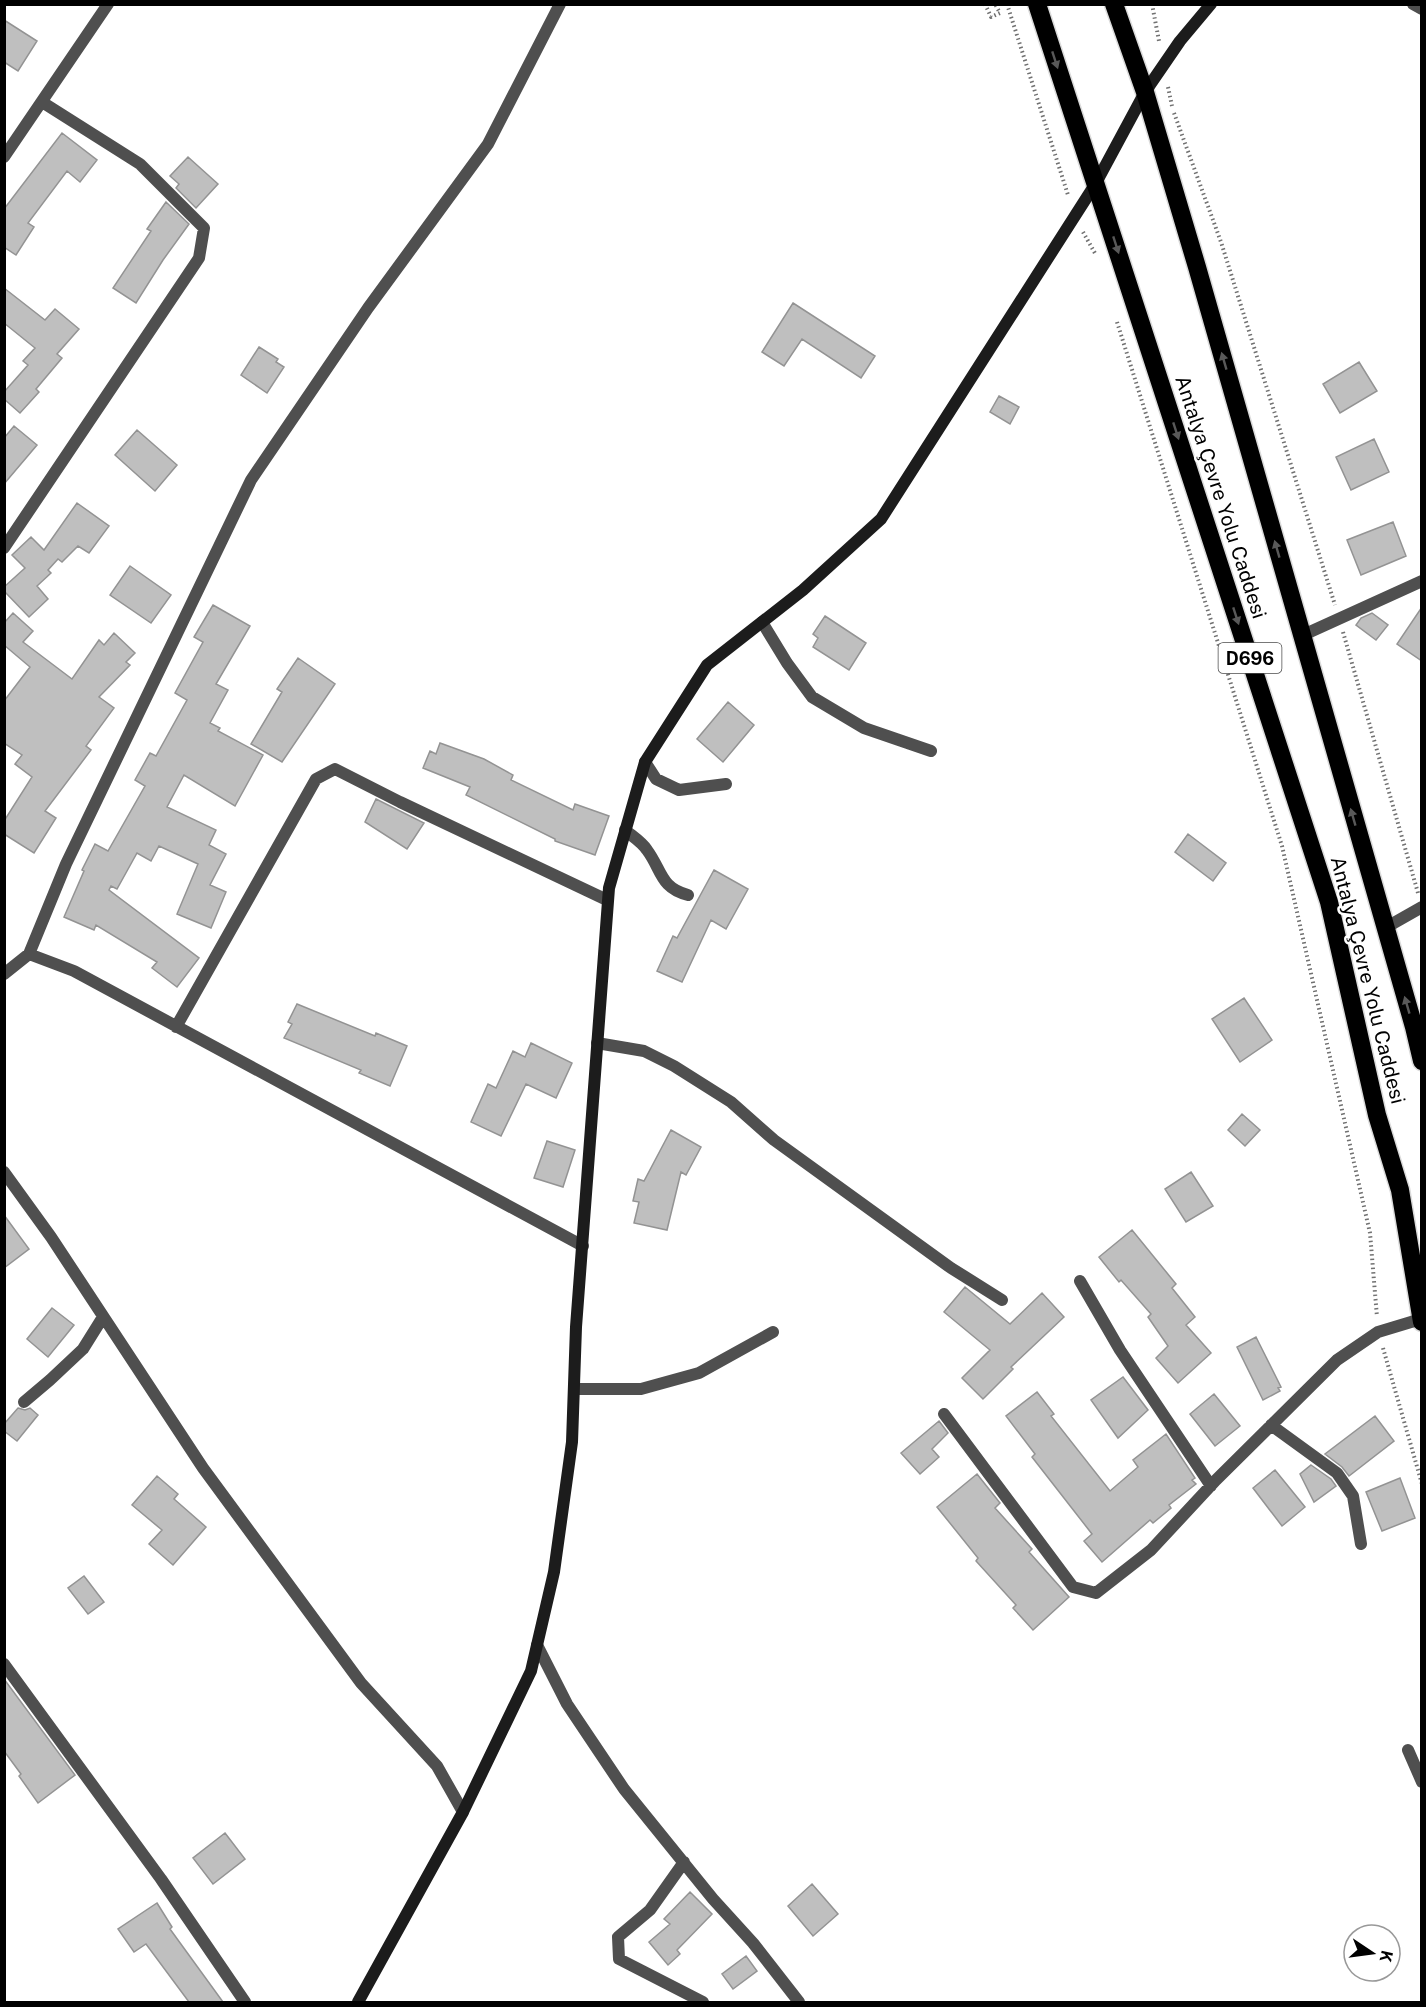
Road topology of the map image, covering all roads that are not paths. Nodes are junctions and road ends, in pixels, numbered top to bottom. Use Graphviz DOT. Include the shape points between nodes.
graph roads {
  1 [pos="108,4"];
  2 [pos="560,4"];
  3 [pos="1037,4"];
  4 [pos="1114,4"];
  5 [pos="1211,4"];
  6 [pos="1413,4"];
  7 [pos="1422,9"];
  8 [pos="1145,92"];
  9 [pos="42,102"];
  10 [pos="4,157"];
  11 [pos="1096,183"];
  12 [pos="4,548"];
  13 [pos="1422,581"];
  14 [pos="762,622"];
  15 [pos="1302,636"];
  16 [pos="931,751"];
  17 [pos="645,762"];
  18 [pos="726,784"];
  19 [pos="625,830"];
  20 [pos="688,895"];
  21 [pos="608,900"];
  22 [pos="1422,907"];
  23 [pos="1385,928"];
  24 [pos="29,954"];
  25 [pos="4,974"];
  26 [pos="176,1027"];
  27 [pos="597,1043"];
  28 [pos="1422,1062"];
  29 [pos="4,1172"];
  30 [pos="583,1246"];
  31 [pos="1080,1281"];
  32 [pos="1002,1300"];
  33 [pos="103,1317"];
  34 [pos="1421,1320"];
  35 [pos="773,1332"];
  36 [pos="574,1389"];
  37 [pos="24,1402"];
  38 [pos="944,1414"];
  39 [pos="1271,1425"];
  40 [pos="1211,1486"];
  41 [pos="1361,1544"];
  42 [pos="537,1645"];
  43 [pos="4,1664"];
  44 [pos="1408,1750"];
  45 [pos="1422,1782"];
  46 [pos="463,1812"];
  47 [pos="684,1862"];
  48 [pos="244,2002"];
  49 [pos="358,2002"];
  50 [pos="703,2002"];
  51 [pos="799,2002"];
  1 -- 9 [label="street"];
  2 -- 24 [label="street" via="488,144 368,308 251,480 66,864"];
  3 -- 11 [label="highway, Antalya Çevre Yolu Caddesi / D696, one-way"];
  4 -- 8 [label="highway, Antalya Çevre Yolu Caddesi / D696"];
  5 -- 8 [label="street"];
  6 -- 7 [label="street"];
  8 -- 11 [label="street"];
  15 -- 8 [label="highway, Antalya Çevre Yolu Caddesi / D696, one-way"];
  9 -- 10 [label="street"];
  9 -- 12 [label="street" via="140,164 204,228 199,258"];
  11 -- 14 [label="street" via="881,519"];
  11 -- 34 [label="highway, Antalya Çevre Yolu Caddesi / D696, one-way" via="1329,902 1377,1115 1400,1190"];
  13 -- 15 [label="street"];
  14 -- 16 [label="street" via="812,697 864,728"];
  14 -- 17 [label="street" via="707,665"];
  23 -- 15 [label="highway, Antalya Çevre Yolu Caddesi / D696, one-way"];
  17 -- 18 [label="street" via="656,779 679,790"];
  17 -- 19 [label="street"];
  19 -- 20 [label="street" via="647,849 668,886"];
  19 -- 21 [label="street"];
  21 -- 26 [label="street" via="335,769 316,779"];
  21 -- 27 [label="street"];
  22 -- 23 [label="street"];
  28 -- 23 [label="highway, Antalya Çevre Yolu Caddesi / D696, one-way"];
  24 -- 25 [label="street"];
  24 -- 26 [label="street" via="74,971"];
  26 -- 30 [label="street"];
  27 -- 30 [label="street"];
  27 -- 32 [label="street" via="644,1051 731,1102 774,1140 951,1268"];
  29 -- 33 [label="street"];
  30 -- 36 [label="street"];
  31 -- 40 [label="street" via="1120,1350"];
  33 -- 37 [label="street" via="83,1349"];
  33 -- 46 [label="street" via="203,1468 361,1683 437,1766"];
  34 -- 39 [label="street" via="1378,1332 1337,1360"];
  35 -- 36 [label="street" via="699,1373 641,1389"];
  36 -- 42 [label="street" via="572,1442 554,1572"];
  38 -- 40 [label="street" via="1073,1587 1096,1593 1151,1550"];
  39 -- 40 [label="street"];
  39 -- 41 [label="street" via="1337,1473 1353,1496"];
  42 -- 46 [label="street" via="531,1671"];
  42 -- 47 [label="street" via="573,1714 624,1789"];
  43 -- 48 [label="street" via="154,1870"];
  44 -- 45 [label="street"];
  46 -- 49 [label="street"];
  47 -- 50 [label="street" via="650,1910 618,1937 619,1959"];
  47 -- 51 [label="street"];
}
